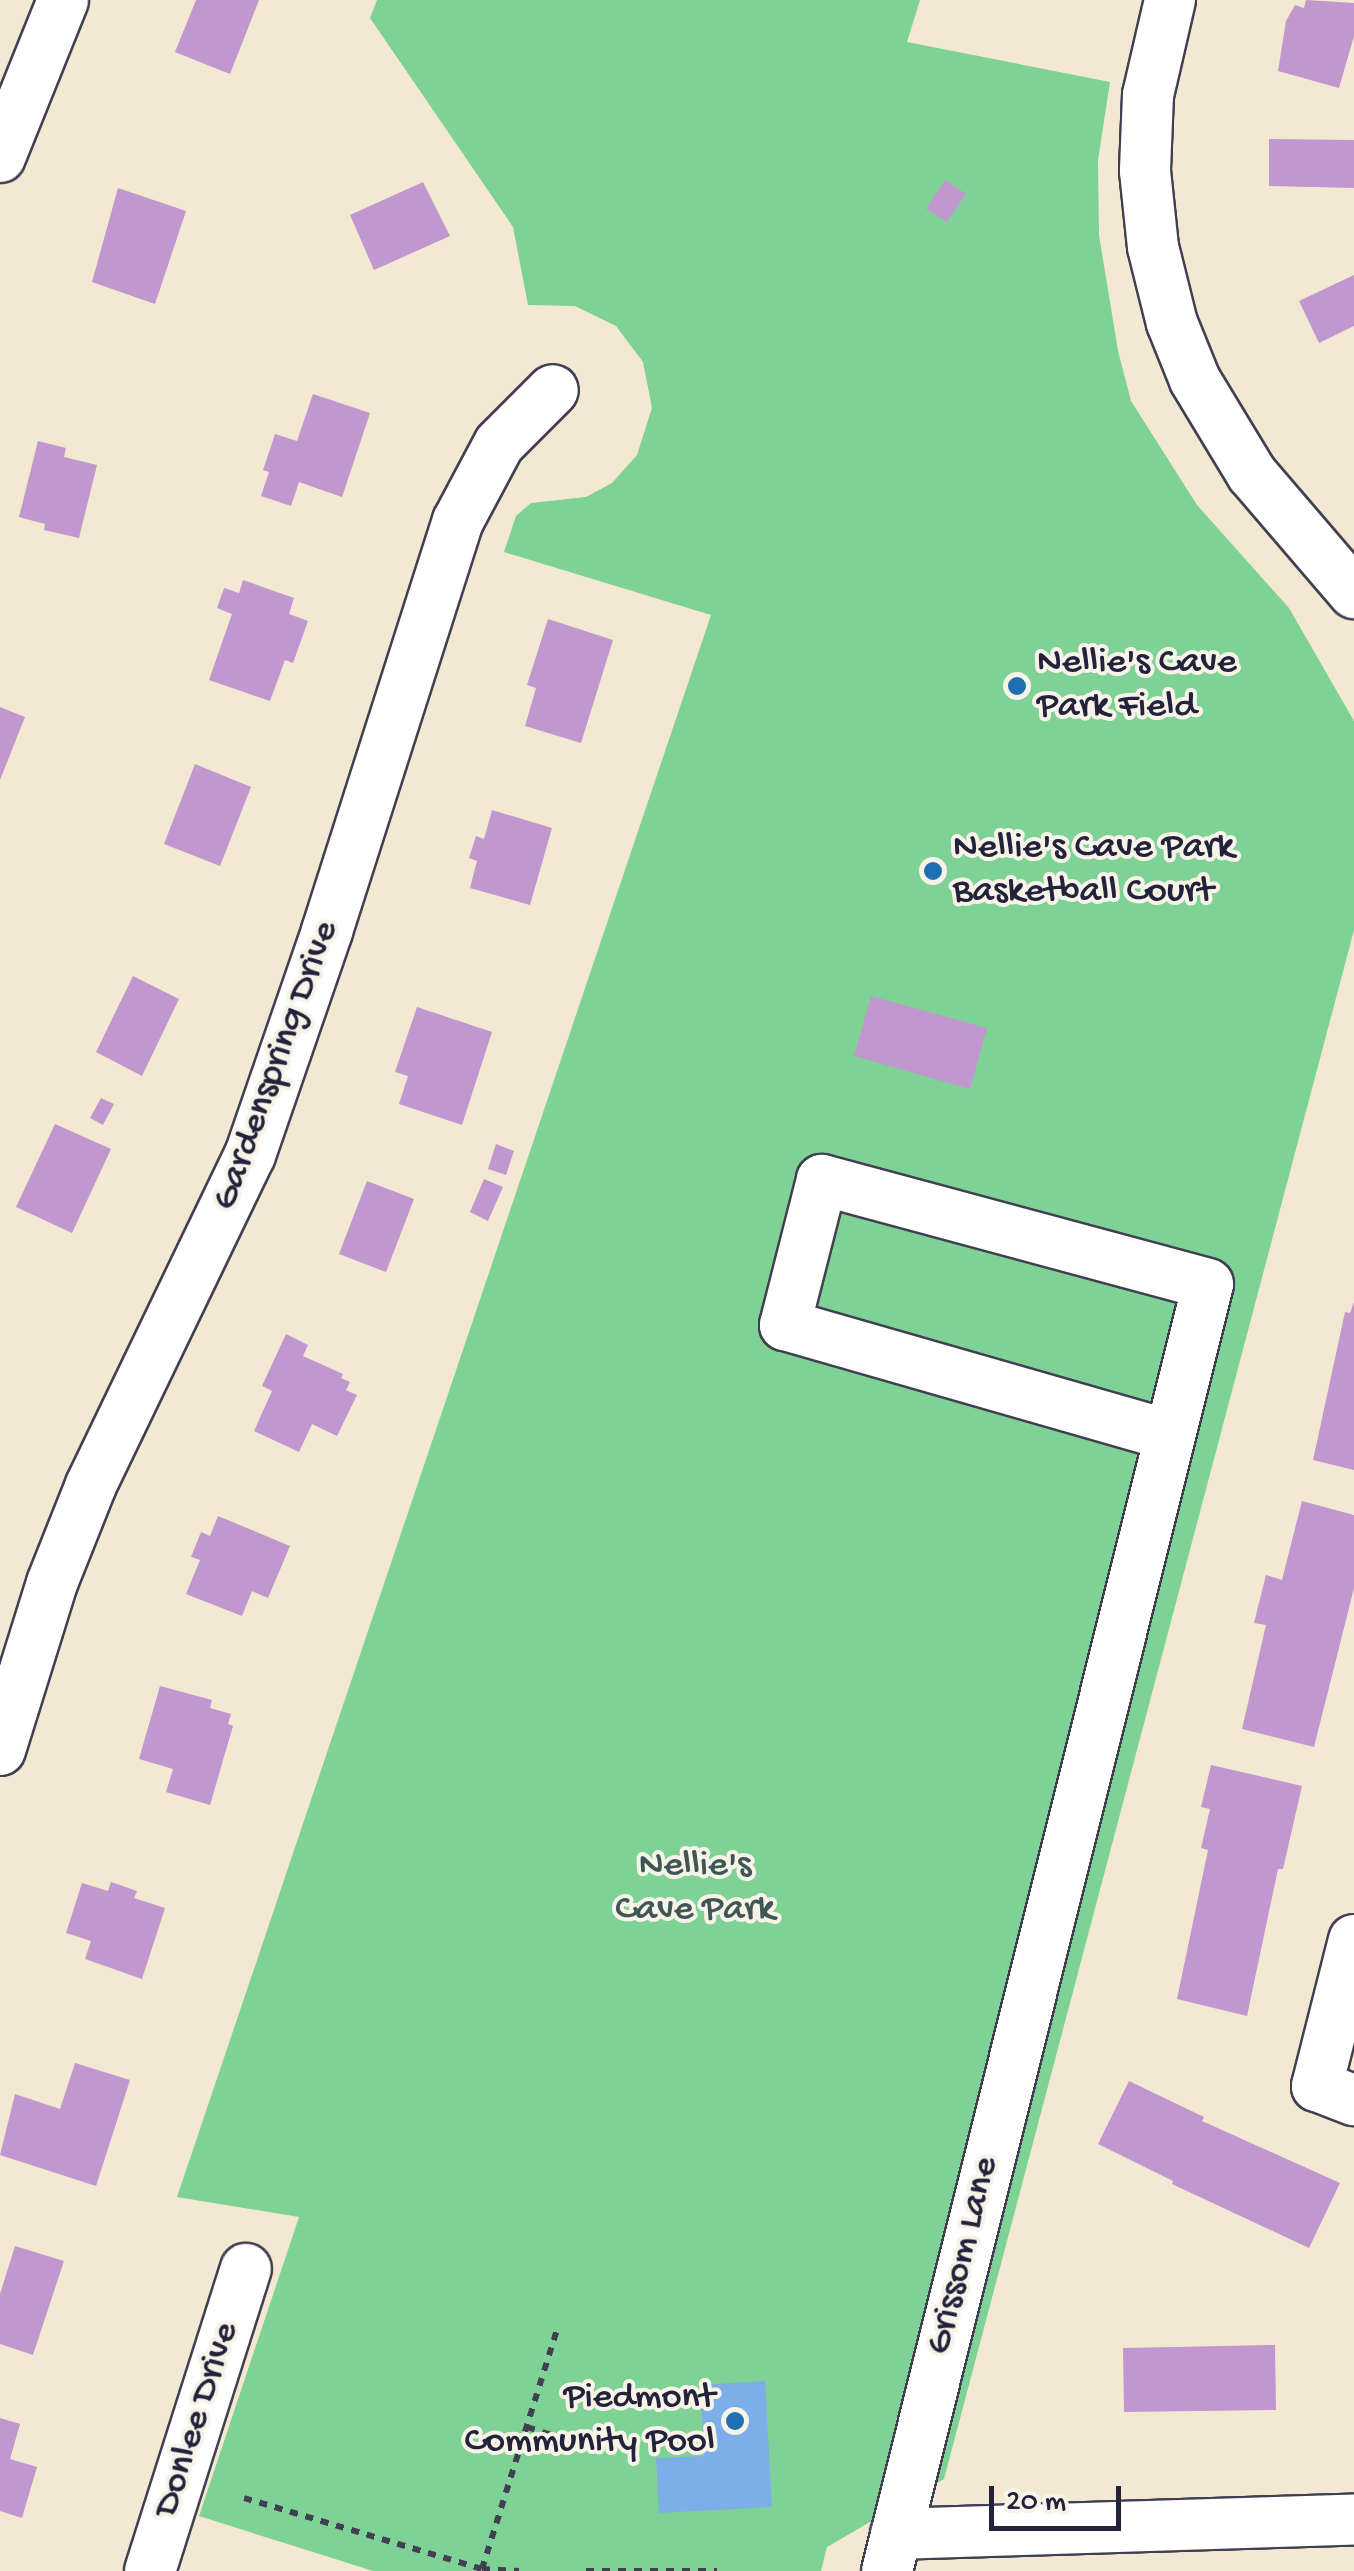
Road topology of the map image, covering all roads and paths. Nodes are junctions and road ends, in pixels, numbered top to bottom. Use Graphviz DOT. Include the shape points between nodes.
graph roads {
  1 [pos="63,0"];
  2 [pos="1170,0"];
  3 [pos="0,157"];
  4 [pos="553,390"];
  5 [pos="1354,594"];
  6 [pos="1169,1435"];
  7 [pos="0,1750"];
  8 [pos="1354,1940"];
  9 [pos="1354,2100"];
  10 [pos="246,2270"];
  11 [pos="558,2327"];
  12 [pos="528,2426"];
  13 [pos="552,2435"];
  14 [pos="244,2498"];
  15 [pos="1354,2520"];
  16 [pos="1142,2549"];
  17 [pos="891,2552"];
  18 [pos="482,2569"];
  19 [pos="150,2571"];
  20 [pos="519,2571"];
  21 [pos="586,2571"];
  22 [pos="717,2571"];
  1 -- 3 [label="street"];
  2 -- 5 [label="street" via="1148,94 1145,171 1153,247 1172,322 1195,380 1252,474"];
  4 -- 7 [label="street, Gardenspring Drive" via="499,444 458,522 250,1156 91,1485 52,1583"];
  6 -- 6 [label="street, Grissom Lane" via="786,1325 822,1180 1208,1284"];
  6 -- 17 [label="street, Grissom Lane"];
  8 -- 9 [label="street" via="1317,2086"];
  10 -- 19 [label="street, Donlee Drive"];
  11 -- 12 [label="path"];
  12 -- 13 [label="path"];
  12 -- 18 [label="path"];
  14 -- 18 [label="path"];
  15 -- 16 [label="street"];
  16 -- 17 [label="street"];
  18 -- 20 [label="path"];
  21 -- 22 [label="path"];
}
